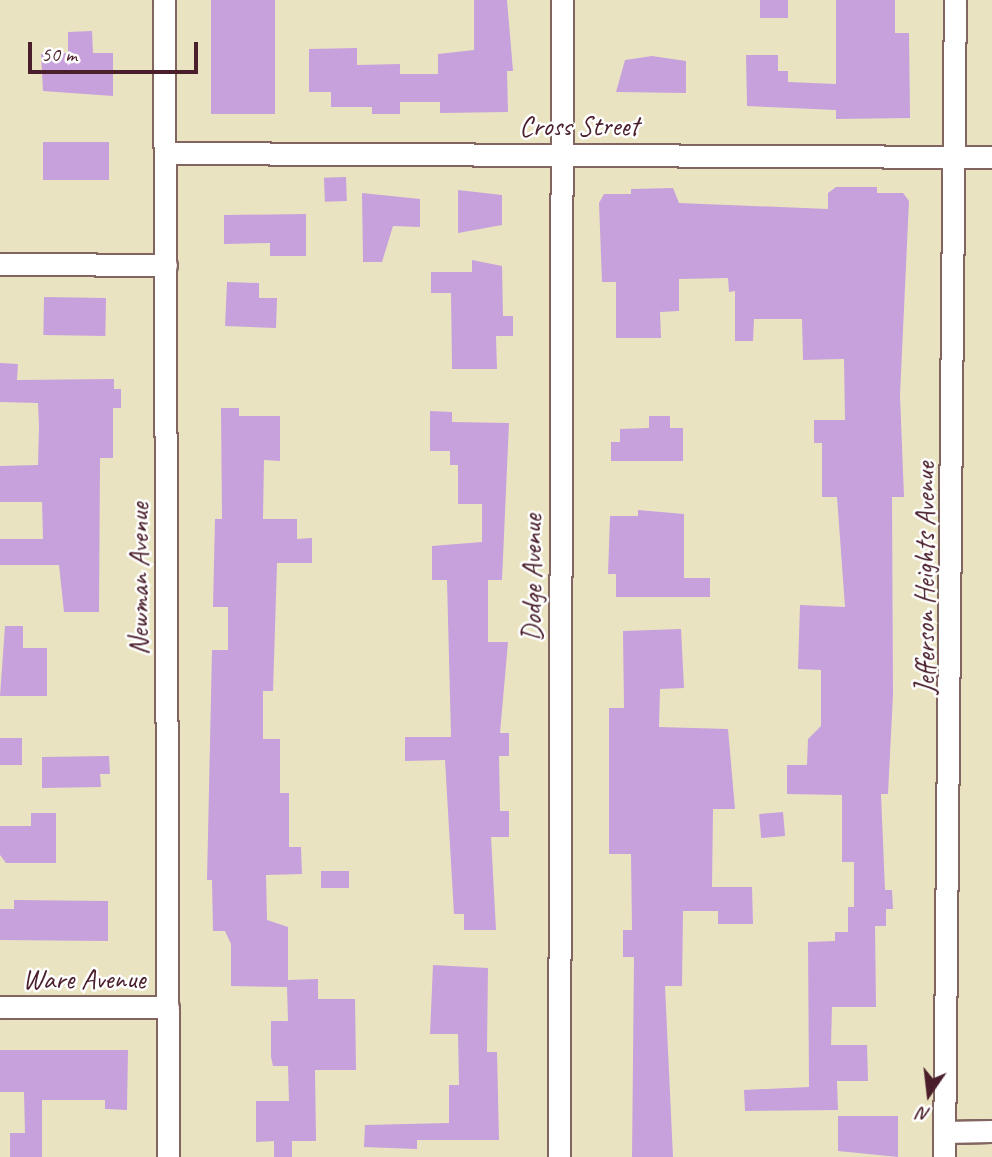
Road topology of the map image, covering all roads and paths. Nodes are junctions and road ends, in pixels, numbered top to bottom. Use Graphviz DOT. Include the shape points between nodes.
graph roads {
  1 [pos="164,0"];
  2 [pos="562,0"];
  3 [pos="955,0"];
  4 [pos="165,153"];
  5 [pos="560,153"];
  6 [pos="955,157"];
  7 [pos="992,157"];
  8 [pos="0,264"];
  9 [pos="166,264"];
  10 [pos="0,1007"];
  11 [pos="168,1007"];
  12 [pos="992,1131"];
  13 [pos="944,1132"];
  14 [pos="168,1157"];
  15 [pos="559,1157"];
  16 [pos="944,1157"];
  1 -- 4 [label="street, Newman Avenue"];
  2 -- 5 [label="street, Dodge Avenue"];
  3 -- 6 [label="street, Jefferson Heights Avenue"];
  4 -- 5 [label="street, Cross Street"];
  4 -- 9 [label="street, Newman Avenue"];
  5 -- 6 [label="street, Cross Street"];
  5 -- 15 [label="street, Dodge Avenue"];
  6 -- 7 [label="street, Cross Street"];
  6 -- 13 [label="street, Jefferson Heights Avenue"];
  8 -- 9 [label="street"];
  9 -- 11 [label="street, Newman Avenue"];
  10 -- 11 [label="street, Ware Avenue"];
  11 -- 14 [label="street, Newman Avenue"];
  12 -- 13 [label="street"];
  13 -- 16 [label="street, Jefferson Heights Avenue"];
}
